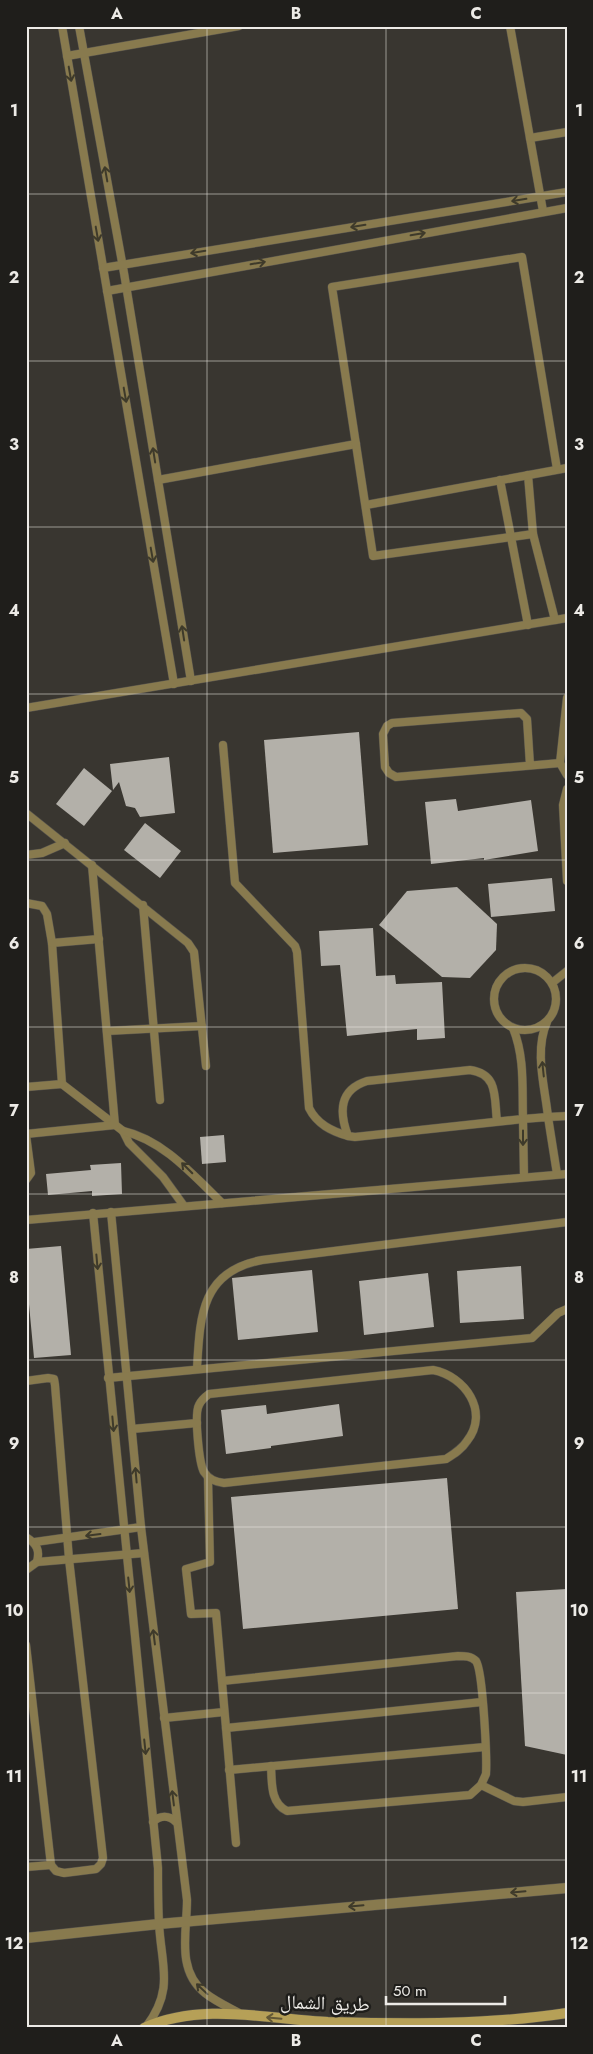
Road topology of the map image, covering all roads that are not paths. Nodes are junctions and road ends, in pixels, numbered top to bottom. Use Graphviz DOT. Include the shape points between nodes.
graph roads {
  1 [pos="62,26"];
  2 [pos="79,26"];
  3 [pos="239,26"];
  4 [pos="510,26"];
  5 [pos="223,28"];
  6 [pos="84,52"];
  7 [pos="67,56"];
  8 [pos="567,132"];
  9 [pos="530,138"];
  10 [pos="567,192"];
  11 [pos="540,196"];
  12 [pos="567,208"];
  13 [pos="543,211"];
  14 [pos="122,264"];
  15 [pos="103,268"];
  16 [pos="126,287"];
  17 [pos="107,291"];
  18 [pos="356,444"];
  19 [pos="567,468"];
  20 [pos="557,469"];
  21 [pos="528,475"];
  22 [pos="158,480"];
  23 [pos="500,480"];
  24 [pos="366,506"];
  25 [pos="533,534"];
  26 [pos="512,537"];
  27 [pos="567,618"];
  28 [pos="555,620"];
  29 [pos="528,625"];
  30 [pos="191,681"];
  31 [pos="174,684"];
  32 [pos="567,698"];
  33 [pos="26,708"];
  34 [pos="223,745"];
  35 [pos="560,763"];
  36 [pos="530,764"];
  37 [pos="567,775"];
  38 [pos="567,789"];
  39 [pos="26,813"];
  40 [pos="65,843"];
  41 [pos="26,856"];
  42 [pos="92,865"];
  43 [pos="567,881"];
  44 [pos="26,903"];
  45 [pos="143,905"];
  46 [pos="99,939"];
  47 [pos="52,943"];
  48 [pos="567,971"];
  49 [pos="552,984"];
  50 [pos="549,1019"];
  51 [pos="202,1026"];
  52 [pos="154,1028"];
  53 [pos="513,1028"];
  54 [pos="107,1031"];
  55 [pos="206,1066"];
  56 [pos="62,1084"];
  57 [pos="26,1087"];
  58 [pos="160,1100"];
  59 [pos="567,1116"];
  60 [pos="548,1117"];
  61 [pos="523,1119"];
  62 [pos="497,1121"];
  63 [pos="115,1125"];
  64 [pos="123,1131"];
  65 [pos="26,1134"];
  66 [pos="348,1136"];
  67 [pos="557,1174"];
  68 [pos="567,1174"];
  69 [pos="524,1177"];
  70 [pos="26,1180"];
  71 [pos="222,1203"];
  72 [pos="184,1206"];
  73 [pos="111,1212"];
  74 [pos="93,1213"];
  75 [pos="26,1220"];
  76 [pos="567,1222"];
  77 [pos="567,1309"];
  78 [pos="197,1368"];
  79 [pos="127,1376"];
  80 [pos="108,1378"];
  81 [pos="26,1381"];
  82 [pos="197,1423"];
  83 [pos="132,1429"];
  84 [pos="208,1478"];
  85 [pos="141,1527"];
  86 [pos="123,1531"];
  87 [pos="26,1537"];
  88 [pos="68,1538"];
  89 [pos="35,1542"];
  90 [pos="144,1553"];
  91 [pos="125,1554"];
  92 [pos="69,1559"];
  93 [pos="36,1562"];
  94 [pos="26,1570"];
  95 [pos="26,1645"];
  96 [pos="222,1681"];
  97 [pos="482,1702"];
  98 [pos="224,1712"];
  99 [pos="164,1718"];
  100 [pos="226,1728"];
  101 [pos="485,1746"];
  102 [pos="270,1766"];
  103 [pos="229,1770"];
  104 [pos="481,1785"];
  105 [pos="567,1797"];
  106 [pos="153,1822"];
  107 [pos="176,1822"];
  108 [pos="236,1843"];
  109 [pos="51,1865"];
  110 [pos="26,1867"];
  111 [pos="567,1888"];
  112 [pos="186,1921"];
  113 [pos="159,1924"];
  114 [pos="26,1938"];
  115 [pos="567,2013"];
  116 [pos="243,2016"];
  117 [pos="145,2027"];
  1 -- 7 [label="lane"];
  2 -- 6 [label="lane"];
  3 -- 5 [label="lane"];
  4 -- 9 [label="lane"];
  5 -- 6 [label="lane"];
  6 -- 7 [label="lane"];
  14 -- 6 [label="lane, one-way"];
  7 -- 15 [label="lane, one-way"];
  8 -- 9 [label="lane"];
  9 -- 11 [label="lane"];
  10 -- 11 [label="lane"];
  11 -- 13 [label="lane"];
  11 -- 14 [label="lane, one-way"];
  12 -- 13 [label="lane"];
  16 -- 13 [label="lane, one-way"];
  14 -- 15 [label="lane"];
  14 -- 16 [label="lane"];
  15 -- 17 [label="lane"];
  16 -- 17 [label="lane"];
  22 -- 16 [label="lane, one-way"];
  17 -- 31 [label="lane, one-way"];
  18 -- 20 [label="lane" via="332,287 522,257"];
  18 -- 22 [label="lane"];
  18 -- 24 [label="lane"];
  19 -- 20 [label="lane"];
  20 -- 21 [label="lane"];
  21 -- 23 [label="lane"];
  21 -- 25 [label="lane"];
  30 -- 22 [label="lane, one-way"];
  23 -- 24 [label="lane"];
  23 -- 26 [label="lane"];
  24 -- 26 [label="lane" via="373,556"];
  25 -- 26 [label="lane"];
  25 -- 28 [label="lane"];
  26 -- 29 [label="lane"];
  27 -- 28 [label="lane"];
  28 -- 29 [label="lane"];
  29 -- 30 [label="lane"];
  30 -- 31 [label="lane"];
  31 -- 33 [label="lane"];
  32 -- 35 [label="lane"];
  34 -- 66 [label="lane" via="235,884 295,946 309,1108 318,1122"];
  35 -- 36 [label="lane"];
  35 -- 37 [label="lane"];
  36 -- 36 [label="lane" via="396,778 384,767 382,734 392,723 521,713 527,719"];
  38 -- 43 [label="lane" via="563,805"];
  39 -- 40 [label="lane"];
  40 -- 41 [label="lane"];
  40 -- 42 [label="lane"];
  42 -- 45 [label="lane"];
  42 -- 46 [label="lane"];
  44 -- 47 [label="lane" via="42,906 47,914"];
  45 -- 51 [label="lane" via="180,934 194,952"];
  45 -- 52 [label="lane"];
  46 -- 47 [label="lane"];
  46 -- 54 [label="lane"];
  47 -- 56 [label="lane"];
  48 -- 49 [label="lane"];
  49 -- 50 [label="lane" via="555,1008"];
  49 -- 53 [label="lane" via="543,974 532,969 519,969 507,974 498,984 494,996 496,1009 502,1020"];
  50 -- 53 [label="lane" via="538,1028"];
  60 -- 50 [label="lane, one-way" via="540,1046"];
  51 -- 52 [label="lane"];
  51 -- 55 [label="lane"];
  52 -- 54 [label="lane"];
  52 -- 58 [label="lane"];
  53 -- 61 [label="lane" via="522,1059"];
  54 -- 63 [label="lane"];
  56 -- 57 [label="lane"];
  56 -- 63 [label="lane"];
  59 -- 60 [label="lane"];
  60 -- 61 [label="lane"];
  60 -- 67 [label="lane"];
  61 -- 62 [label="lane"];
  61 -- 69 [label="lane, one-way"];
  62 -- 66 [label="lane"];
  62 -- 66 [label="lane" via="493,1084 484,1073 470,1070 359,1083 351,1089 342,1109"];
  63 -- 64 [label="lane"];
  63 -- 65 [label="lane"];
  71 -- 64 [label="lane, one-way" via="177,1159 136,1134"];
  64 -- 72 [label="lane" via="129,1143 163,1177"];
  65 -- 70 [label="lane" via="31,1173"];
  67 -- 68 [label="lane"];
  67 -- 69 [label="lane"];
  69 -- 71 [label="lane"];
  71 -- 72 [label="lane"];
  72 -- 73 [label="lane"];
  73 -- 74 [label="lane"];
  73 -- 79 [label="lane"];
  74 -- 75 [label="lane"];
  74 -- 80 [label="lane, one-way"];
  76 -- 78 [label="lane" via="262,1260 238,1266 214,1288 202,1315"];
  77 -- 78 [label="lane" via="558,1313 532,1338"];
  78 -- 79 [label="lane"];
  79 -- 80 [label="lane"];
  79 -- 83 [label="lane"];
  80 -- 86 [label="lane, one-way"];
  81 -- 88 [label="lane" via="54,1380"];
  82 -- 83 [label="lane"];
  82 -- 84 [label="lane" via="202,1468"];
  82 -- 84 [label="lane" via="199,1404 214,1392 422,1370 442,1372 455,1378 471,1396 474,1407 475,1420 468,1440 446,1459 224,1482"];
  85 -- 83 [label="lane, one-way"];
  84 -- 96 [label="lane" via="210,1562 186,1569 191,1614 216,1613"];
  85 -- 86 [label="lane"];
  85 -- 90 [label="lane"];
  86 -- 88 [label="lane, one-way"];
  86 -- 91 [label="lane"];
  87 -- 89 [label="lane"];
  88 -- 89 [label="lane"];
  88 -- 92 [label="lane"];
  89 -- 93 [label="lane" via="39,1552"];
  90 -- 91 [label="lane"];
  99 -- 90 [label="lane, one-way"];
  91 -- 92 [label="lane"];
  91 -- 106 [label="lane, one-way"];
  92 -- 93 [label="lane"];
  92 -- 109 [label="lane" via="103,1858 96,1869 64,1873"];
  93 -- 94 [label="lane"];
  95 -- 109 [label="lane"];
  96 -- 97 [label="lane" via="471,1657 477,1663"];
  96 -- 98 [label="lane"];
  97 -- 100 [label="lane"];
  97 -- 101 [label="lane"];
  98 -- 99 [label="lane"];
  98 -- 100 [label="lane"];
  107 -- 99 [label="lane, one-way"];
  100 -- 103 [label="lane"];
  101 -- 102 [label="lane"];
  101 -- 104 [label="lane" via="486,1774"];
  102 -- 103 [label="lane"];
  102 -- 104 [label="lane" via="274,1798 287,1811 470,1795"];
  103 -- 108 [label="lane"];
  104 -- 105 [label="lane" via="514,1801"];
  106 -- 107 [label="lane" via="165,1817"];
  106 -- 113 [label="lane"];
  107 -- 112 [label="lane" via="187,1900"];
  109 -- 110 [label="lane"];
  111 -- 112 [label="street, one-way"];
  112 -- 113 [label="street"];
  116 -- 112 [label="lane, one-way" via="206,1994 194,1981 185,1956"];
  113 -- 114 [label="street"];
  113 -- 117 [label="lane" via="164,1986 160,2005"];
  115 -- 116 [label="main road, طريق الشمال, one-way" via="440,2022 328,2022"];
  116 -- 117 [label="main road, طريق الشمال" via="194,2015"];
}
